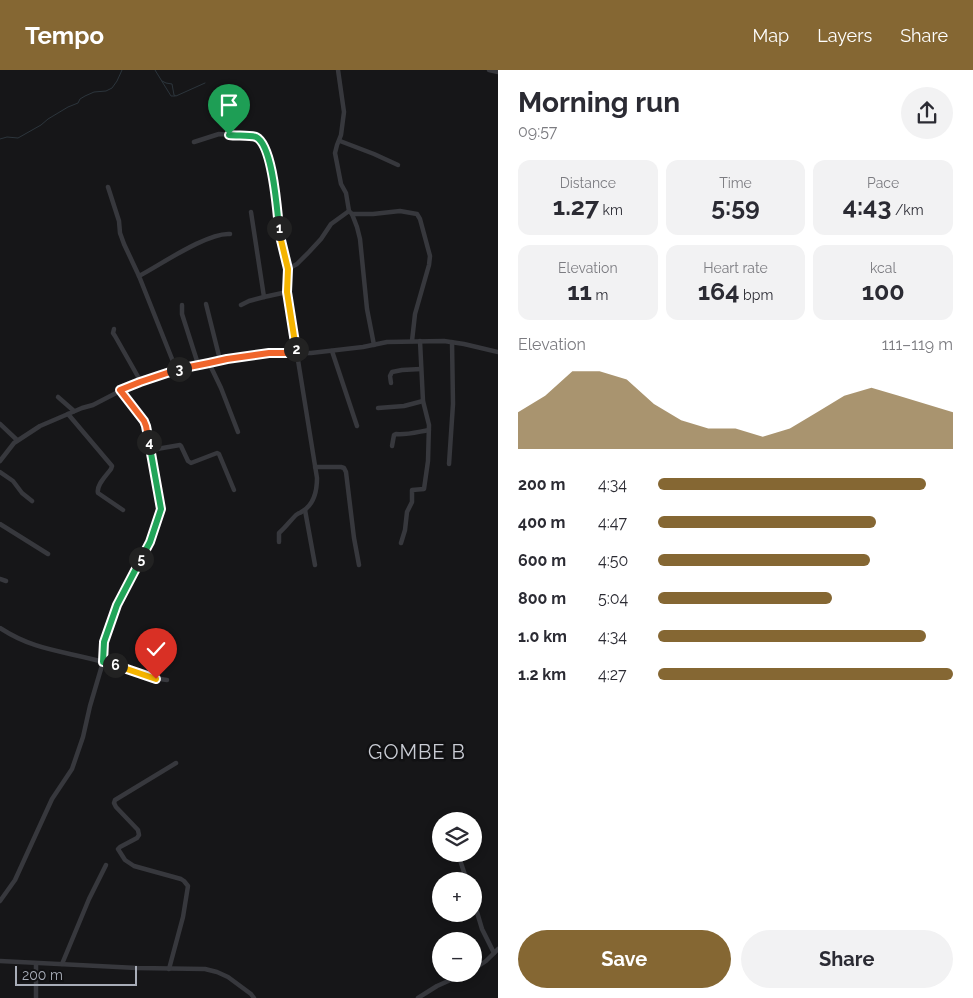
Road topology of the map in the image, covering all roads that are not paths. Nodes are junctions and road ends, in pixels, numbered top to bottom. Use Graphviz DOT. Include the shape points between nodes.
graph roads {
  1 [pos="338,70"];
  2 [pos="489,70"];
  3 [pos="498,72"];
  4 [pos="484,74"];
  5 [pos="340,140"];
  6 [pos="194,142"];
  7 [pos="398,165"];
  8 [pos="108,187"];
  9 [pos="251,212"];
  10 [pos="350,213"];
  11 [pos="230,234"];
  12 [pos="288,269"];
  13 [pos="138,276"];
  14 [pos="287,292"];
  15 [pos="264,297"];
  16 [pos="206,304"];
  17 [pos="182,305"];
  18 [pos="241,305"];
  19 [pos="114,329"];
  20 [pos="412,341"];
  21 [pos="420,341"];
  22 [pos="452,342"];
  23 [pos="374,344"];
  24 [pos="332,351"];
  25 [pos="498,352"];
  26 [pos="296,353"];
  27 [pos="220,360"];
  28 [pos="209,363"];
  29 [pos="198,364"];
  30 [pos="176,369"];
  31 [pos="421,369"];
  32 [pos="140,382"];
  33 [pos="391,383"];
  34 [pos="120,390"];
  35 [pos="58,397"];
  36 [pos="423,401"];
  37 [pos="378,408"];
  38 [pos="74,411"];
  39 [pos="68,414"];
  40 [pos="0,424"];
  41 [pos="357,426"];
  42 [pos="429,430"];
  43 [pos="238,432"];
  44 [pos="17,440"];
  45 [pos="392,446"];
  46 [pos="151,450"];
  47 [pos="2,454"];
  48 [pos="0,461"];
  49 [pos="449,464"];
  50 [pos="315,467"];
  51 [pos="0,472"];
  52 [pos="234,490"];
  53 [pos="32,501"];
  54 [pos="123,510"];
  55 [pos="305,510"];
  56 [pos="0,524"];
  57 [pos="279,542"];
  58 [pos="401,543"];
  59 [pos="48,554"];
  60 [pos="315,565"];
  61 [pos="359,565"];
  62 [pos="0,579"];
  63 [pos="6,582"];
  64 [pos="0,628"];
  65 [pos="103,662"];
  66 [pos="167,680"];
  67 [pos="176,763"];
  68 [pos="106,865"];
  69 [pos="0,901"];
  70 [pos="480,922"];
  71 [pos="498,949"];
  72 [pos="494,953"];
  73 [pos="0,961"];
  74 [pos="36,964"];
  75 [pos="62,964"];
  76 [pos="482,964"];
  77 [pos="169,969"];
  78 [pos="445,982"];
  79 [pos="36,998"];
  80 [pos="254,998"];
  81 [pos="418,998"];
  1 -- 5 [label="street" via="344,112"];
  2 -- 3 [label="street"];
  2 -- 4 [label="street"];
  5 -- 7 [label="street"];
  5 -- 10 [label="street" via="336,153"];
  6 -- 12 [label="street" via="219,134 252,136 264,144 272,172 280,236"];
  8 -- 13 [label="street" via="120,233"];
  9 -- 15 [label="street"];
  10 -- 12 [label="street" via="331,224 309,252"];
  10 -- 20 [label="street" via="400,211 420,218 430,256 415,314"];
  10 -- 23 [label="street" via="360,239"];
  11 -- 13 [label="street" via="203,241"];
  12 -- 14 [label="street"];
  13 -- 30 [label="street"];
  14 -- 15 [label="street"];
  14 -- 26 [label="street"];
  15 -- 18 [label="street"];
  16 -- 27 [label="street"];
  17 -- 29 [label="street"];
  19 -- 32 [label="street"];
  20 -- 21 [label="street"];
  20 -- 23 [label="street"];
  21 -- 22 [label="street"];
  21 -- 31 [label="street"];
  22 -- 25 [label="street"];
  22 -- 49 [label="street" via="453,404"];
  23 -- 24 [label="street"];
  24 -- 26 [label="street"];
  24 -- 41 [label="street"];
  26 -- 27 [label="street"];
  26 -- 50 [label="street"];
  27 -- 28 [label="street"];
  28 -- 29 [label="street"];
  28 -- 43 [label="street"];
  29 -- 30 [label="street"];
  30 -- 32 [label="street"];
  31 -- 33 [label="street" via="392,372"];
  31 -- 36 [label="street"];
  32 -- 34 [label="street"];
  34 -- 38 [label="street"];
  34 -- 46 [label="street" via="144,421"];
  35 -- 38 [label="street"];
  36 -- 37 [label="street"];
  36 -- 42 [label="street"];
  38 -- 39 [label="street"];
  39 -- 44 [label="street"];
  39 -- 54 [label="street" via="112,466 98,487 98,494"];
  40 -- 44 [label="street"];
  42 -- 45 [label="street" via="396,434"];
  42 -- 58 [label="street" via="424,489 412,490"];
  44 -- 47 [label="street"];
  46 -- 52 [label="street" via="181,446 191,463 217,453"];
  46 -- 65 [label="street" via="161,509 150,542 117,605 104,642"];
  47 -- 48 [label="street"];
  50 -- 55 [label="street" via="316,492"];
  50 -- 61 [label="street" via="341,467 346,472"];
  51 -- 53 [label="street"];
  55 -- 57 [label="street" via="279,534"];
  55 -- 60 [label="street"];
  56 -- 59 [label="street"];
  62 -- 63 [label="street"];
  64 -- 65 [label="street" via="30,644"];
  65 -- 66 [label="street"];
  65 -- 69 [label="street" via="84,737 72,769 52,799 15,880"];
  67 -- 77 [label="street" via="114,802 139,835 118,849 125,860 134,866 181,879 188,886"];
  68 -- 75 [label="street"];
  70 -- 72 [label="street"];
  71 -- 72 [label="street"];
  72 -- 76 [label="street"];
  73 -- 74 [label="street"];
  74 -- 75 [label="street"];
  74 -- 79 [label="street"];
  75 -- 77 [label="street"];
  77 -- 80 [label="street" via="217,972"];
  78 -- 81 [label="street"];
}
